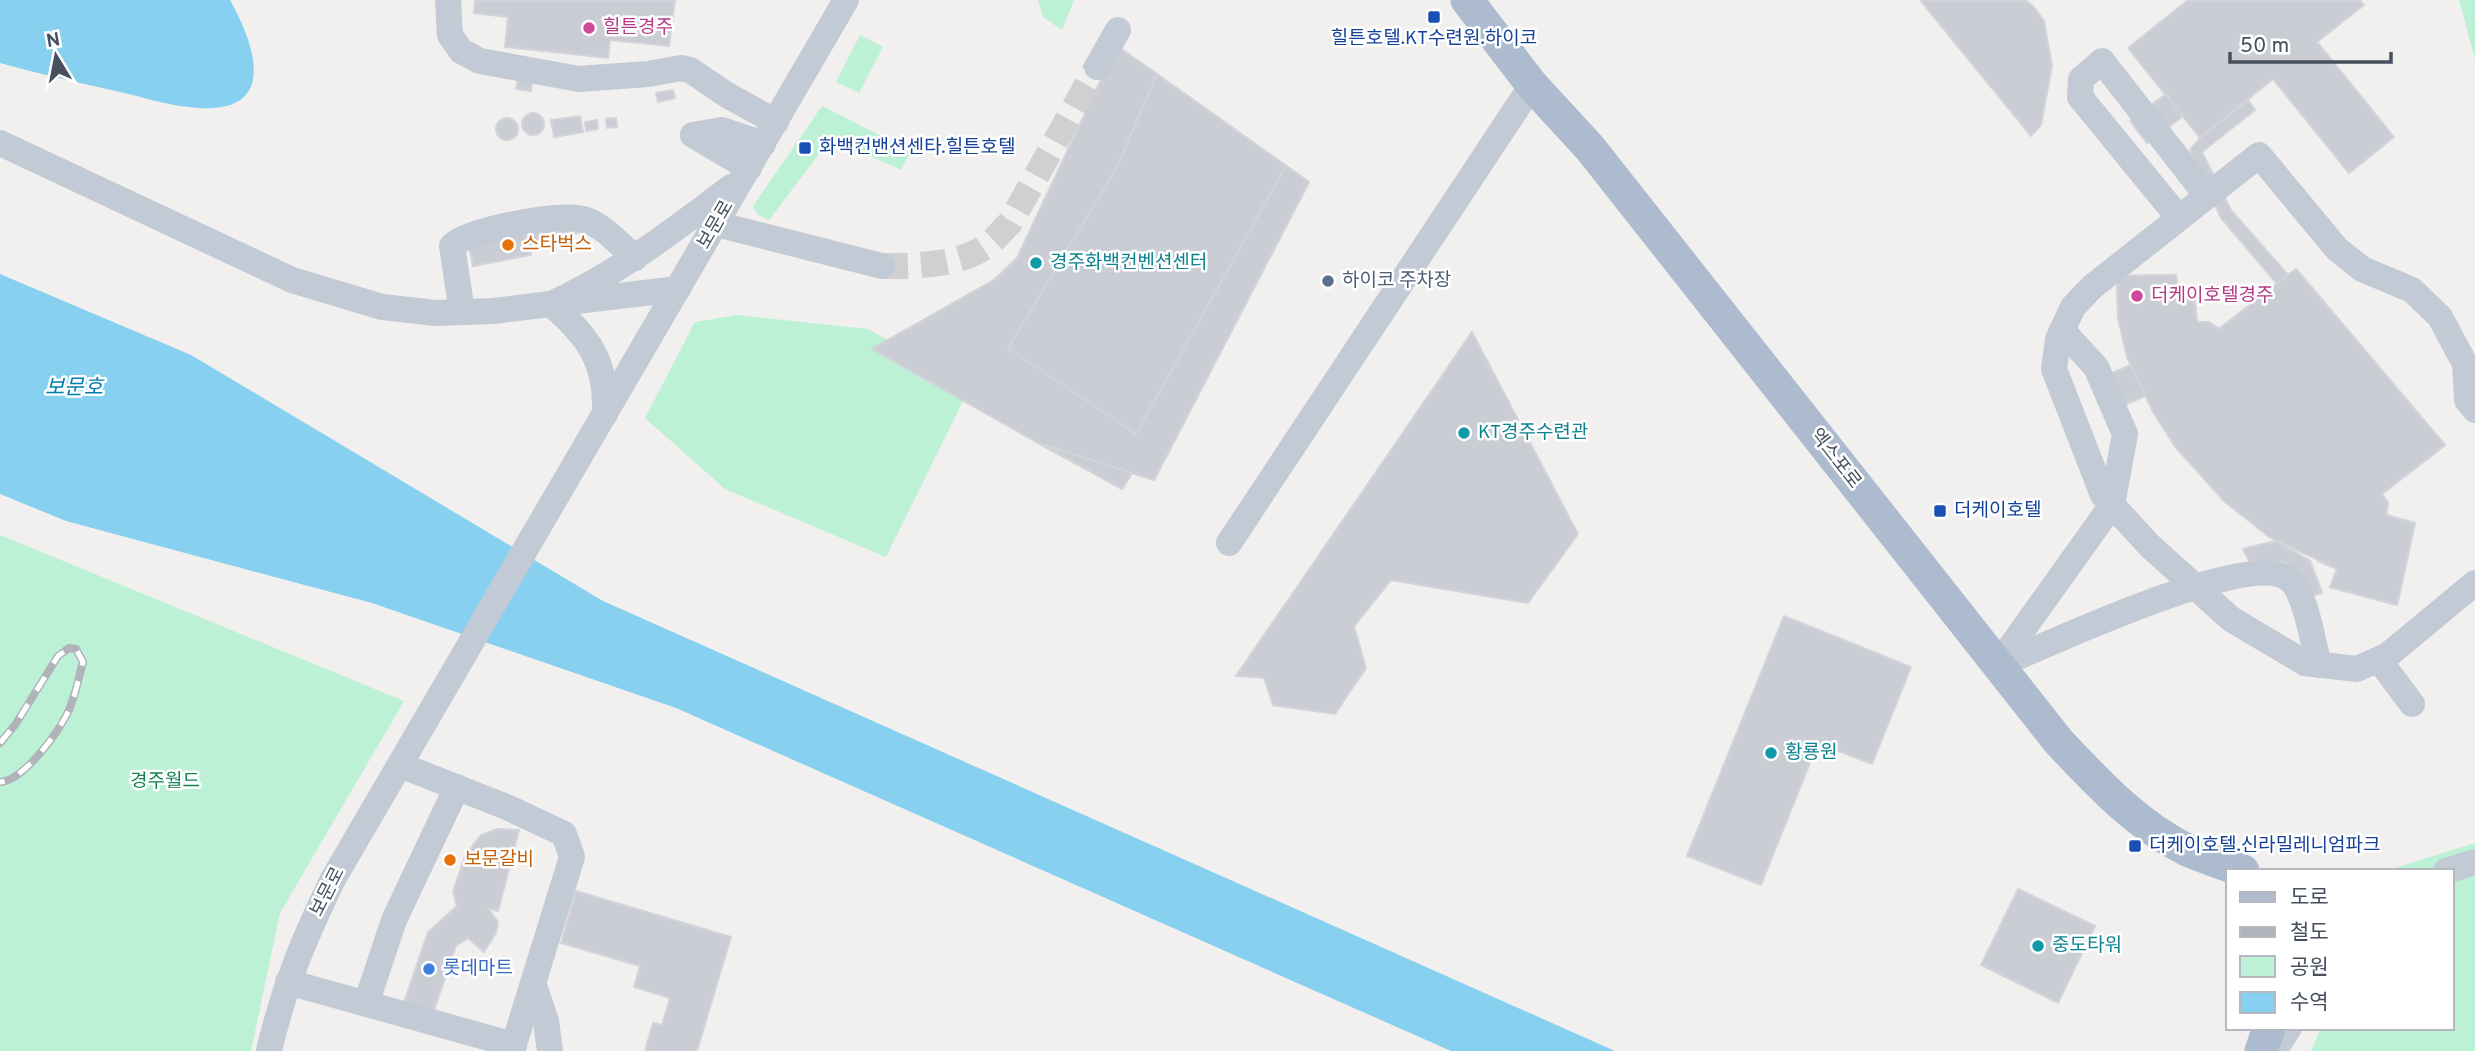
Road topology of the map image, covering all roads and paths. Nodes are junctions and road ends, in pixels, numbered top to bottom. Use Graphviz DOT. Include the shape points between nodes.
graph roads {
  1 [pos="448,0"];
  2 [pos="1467,0"];
  3 [pos="835,4"];
  4 [pos="1118,30"];
  5 [pos="1097,67"];
  6 [pos="1531,85"];
  7 [pos="769,133"];
  8 [pos="0,143"];
  9 [pos="746,173"];
  10 [pos="2207,196"];
  11 [pos="2179,218"];
  12 [pos="716,223"];
  13 [pos="635,258"];
  14 [pos="882,265"];
  15 [pos="678,289"];
  16 [pos="551,304"];
  17 [pos="462,312"];
  18 [pos="2062,330"];
  19 [pos="2475,410"];
  20 [pos="605,414"];
  21 [pos="2112,505"];
  22 [pos="1229,543"];
  23 [pos="2475,583"];
  24 [pos="2194,585"];
  25 [pos="2379,660"];
  26 [pos="2319,665"];
  27 [pos="1997,666"];
  28 [pos="2412,704"];
  29 [pos="406,754"];
  30 [pos="457,787"];
  31 [pos="2232,869"];
  32 [pos="288,982"];
  33 [pos="533,984"];
  34 [pos="366,1004"];
  35 [pos="2260,1030"];
  36 [pos="2268,1030"];
  37 [pos="2288,1030"];
  38 [pos="513,1048"];
  39 [pos="269,1051"];
  40 [pos="550,1051"];
  41 [pos="2255,1051"];
  42 [pos="2261,1051"];
  43 [pos="2274,1051"];
  1 -- 7 [label="street" via="450,36 461,51 480,61 579,79 691,70"];
  2 -- 6 [label="main road, 엑스포로"];
  3 -- 7 [label="street, 보문로"];
  4 -- 5 [label="street"];
  6 -- 22 [label="street"];
  6 -- 27 [label="main road, 엑스포로" via="1590,148"];
  7 -- 9 [label="street, 보문로"];
  7 -- 9 [label="street" via="722,130 693,135"];
  8 -- 17 [label="street" via="292,281 382,307"];
  9 -- 12 [label="street, 보문로"];
  9 -- 13 [label="street"];
  10 -- 11 [label="street"];
  10 -- 11 [label="street" via="2102,61 2081,79 2080,97"];
  10 -- 19 [label="street" via="2259,155 2337,249 2362,269 2412,290 2440,317 2465,364 2467,400"];
  11 -- 18 [label="street" via="2092,287 2073,307"];
  12 -- 14 [label="street"];
  12 -- 15 [label="street, 보문로"];
  13 -- 16 [label="street"];
  13 -- 17 [label="street" via="597,226 578,218 471,234 452,246"];
  15 -- 16 [label="street"];
  15 -- 20 [label="street, 보문로"];
  16 -- 17 [label="street"];
  16 -- 20 [label="street" via="578,327 591,346 606,389"];
  18 -- 21 [label="street" via="2054,369 2103,495"];
  18 -- 21 [label="street" via="2096,367 2125,435"];
  20 -- 29 [label="street, 보문로"];
  21 -- 24 [label="street"];
  21 -- 27 [label="street"];
  23 -- 25 [label="street"];
  24 -- 26 [label="street" via="2231,619 2305,663"];
  24 -- 26 [label="street" via="2262,573 2289,578 2299,589"];
  24 -- 27 [label="street"];
  25 -- 26 [label="street" via="2357,669"];
  25 -- 28 [label="street"];
  27 -- 31 [label="main road, 엑스포로" via="2112,798 2149,827"];
  29 -- 30 [label="street"];
  29 -- 32 [label="street, 보문로" via="334,879"];
  30 -- 33 [label="street" via="564,834 568,842 572,857"];
  30 -- 34 [label="street" via="394,919"];
  32 -- 34 [label="street"];
  32 -- 39 [label="street, 보문로"];
  33 -- 38 [label="street"];
  33 -- 40 [label="street" via="546,1021"];
  34 -- 38 [label="street"];
  35 -- 41 [label="street"];
  36 -- 42 [label="main road"];
  37 -- 43 [label="street"];
}
